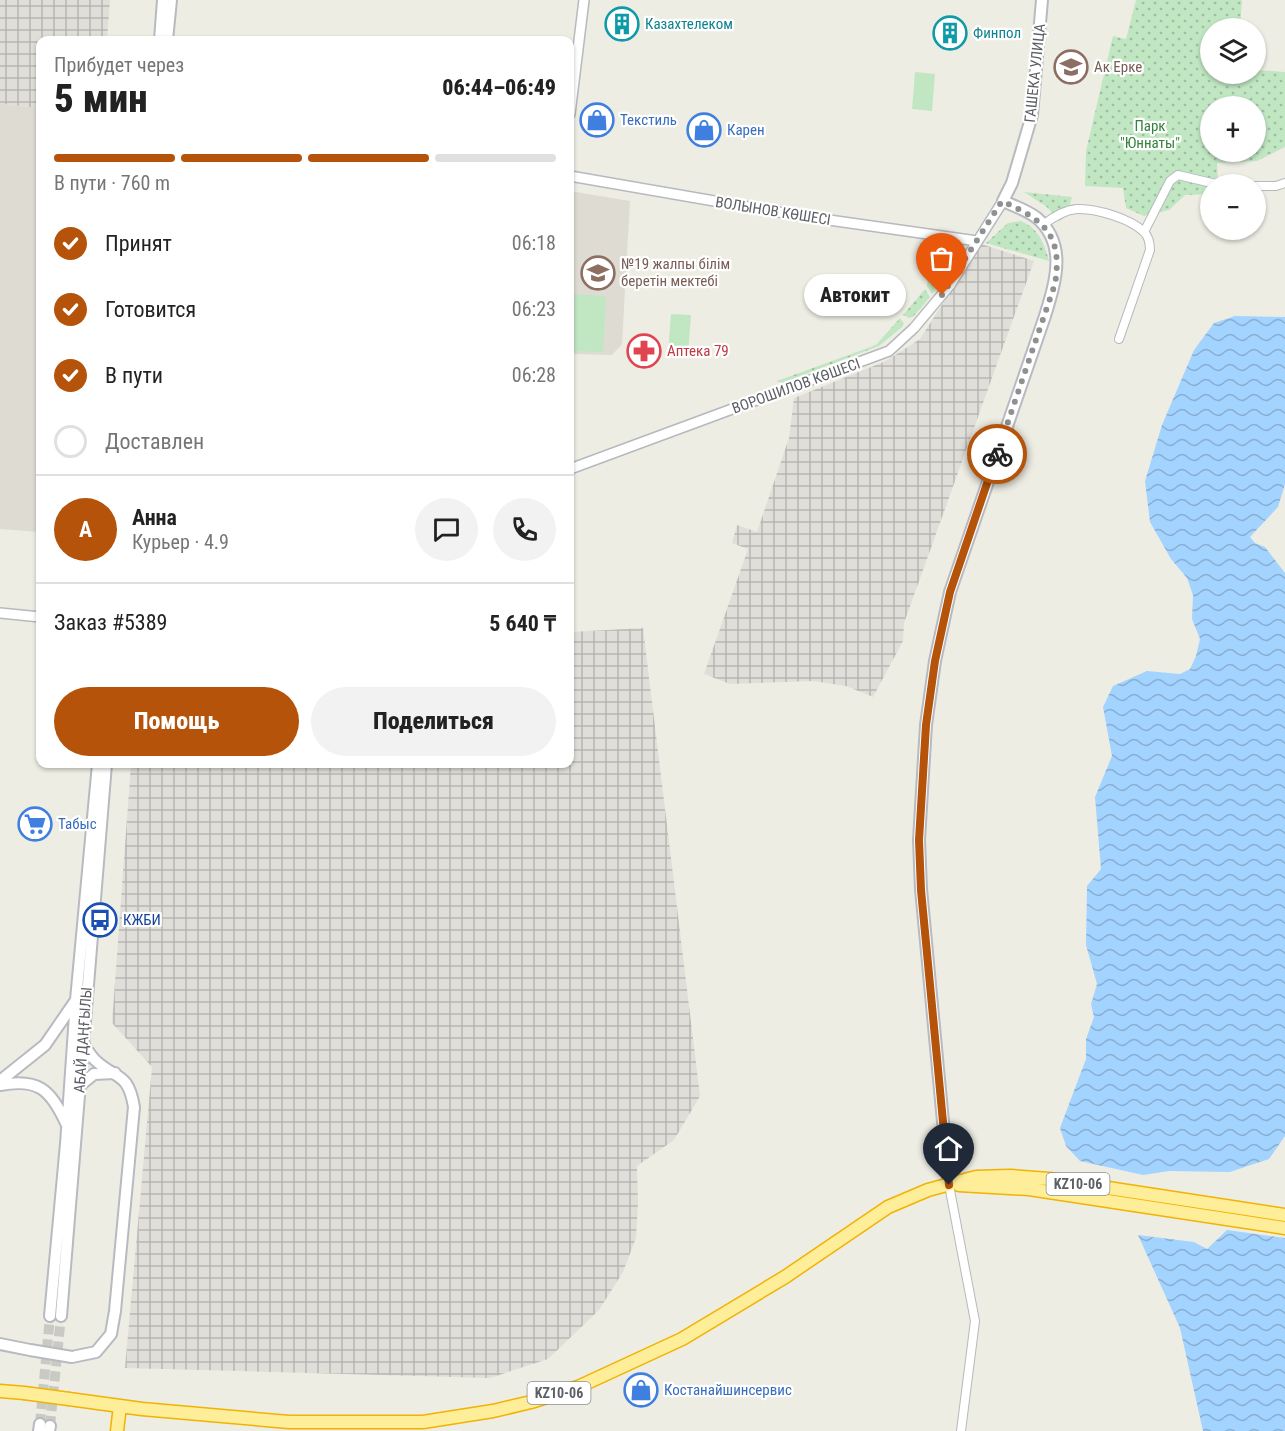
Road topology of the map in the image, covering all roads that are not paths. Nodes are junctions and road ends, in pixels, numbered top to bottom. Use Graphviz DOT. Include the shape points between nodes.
graph roads {
  1 [pos="163,0"];
  2 [pos="171,0"];
  3 [pos="584,0"];
  4 [pos="1042,0"];
  5 [pos="159,36"];
  6 [pos="167,36"];
  7 [pos="574,81"];
  8 [pos="574,177"];
  9 [pos="1200,180"];
  10 [pos="1285,183"];
  11 [pos="1266,186"];
  12 [pos="1002,201"];
  13 [pos="1043,225"];
  14 [pos="1144,232"];
  15 [pos="977,241"];
  16 [pos="1119,339"];
  17 [pos="574,468"];
  18 [pos="0,613"];
  19 [pos="36,617"];
  20 [pos="98,768"];
  21 [pos="106,768"];
  22 [pos="76,1000"];
  23 [pos="83,1043"];
  24 [pos="115,1072"];
  25 [pos="0,1083"];
  26 [pos="79,1086"];
  27 [pos="67,1125"];
  28 [pos="949,1185"];
  29 [pos="1285,1215"];
  30 [pos="1285,1228"];
  31 [pos="0,1344"];
  32 [pos="0,1391"];
  33 [pos="120,1406"];
  34 [pos="117,1431"];
  35 [pos="961,1431"];
  1 -- 5 [label="main road"];
  2 -- 6 [label="main road"];
  3 -- 7 [label="street"];
  4 -- 12 [label="main road, ГАШЕКА УЛИЦА" via="1032,115 1012,183"];
  8 -- 15 [label="street, ВОЛЫНОВ КӨШЕСІ" via="801,216"];
  9 -- 14 [label="street" via="1178,175 1170,181"];
  10 -- 11 [label="street"];
  12 -- 13 [label="main road" via="1036,217"];
  12 -- 15 [label="street, ГАШЕКА УЛИЦА"];
  13 -- 14 [label="street" via="1077,209 1113,215"];
  13 -- 28 [label="main road" via="1056,253 1055,284 950,592 926,725 919,840 921,890"];
  14 -- 16 [label="street" via="1150,250"];
  15 -- 17 [label="street, ВОРОШИЛОВ КӨШЕСІ" via="934,306 889,351"];
  18 -- 19 [label="street"];
  20 -- 22 [label="main road, АБАЙ ДАҢҒЫЛЫ"];
  21 -- 23 [label="main road, АБАЙ ДАҢҒЫЛЫ"];
  22 -- 25 [label="main road" via="45,1045"];
  22 -- 27 [label="main road, АБАЙ ДАҢҒЫЛЫ"];
  23 -- 24 [label="main road" via="95,1060"];
  23 -- 26 [label="main road, АБАЙ ДАҢҒЫЛЫ"];
  24 -- 26 [label="main road" via="94,1074"];
  24 -- 31 [label="main road, bridge" via="132,1093 134,1107 111,1334 96,1352 72,1357"];
  25 -- 27 [label="main road" via="22,1081 43,1089 57,1104"];
  26 -- 27 [label="main road, АБАЙ ДАҢҒЫЛЫ" via="55,1316"];
  28 -- 29 [label="highway, KZ10-06" via="976,1177 1049,1179"];
  28 -- 30 [label="highway, KZ10-06" via="1029,1190"];
  28 -- 33 [label="highway, KZ10-06" via="888,1207 785,1277 682,1339 578,1387 531,1402 457,1418 390,1423 289,1422"];
  28 -- 35 [label="street" via="975,1321"];
  32 -- 33 [label="highway, KZ10-06, bridge"];
  33 -- 34 [label="highway"];
}
